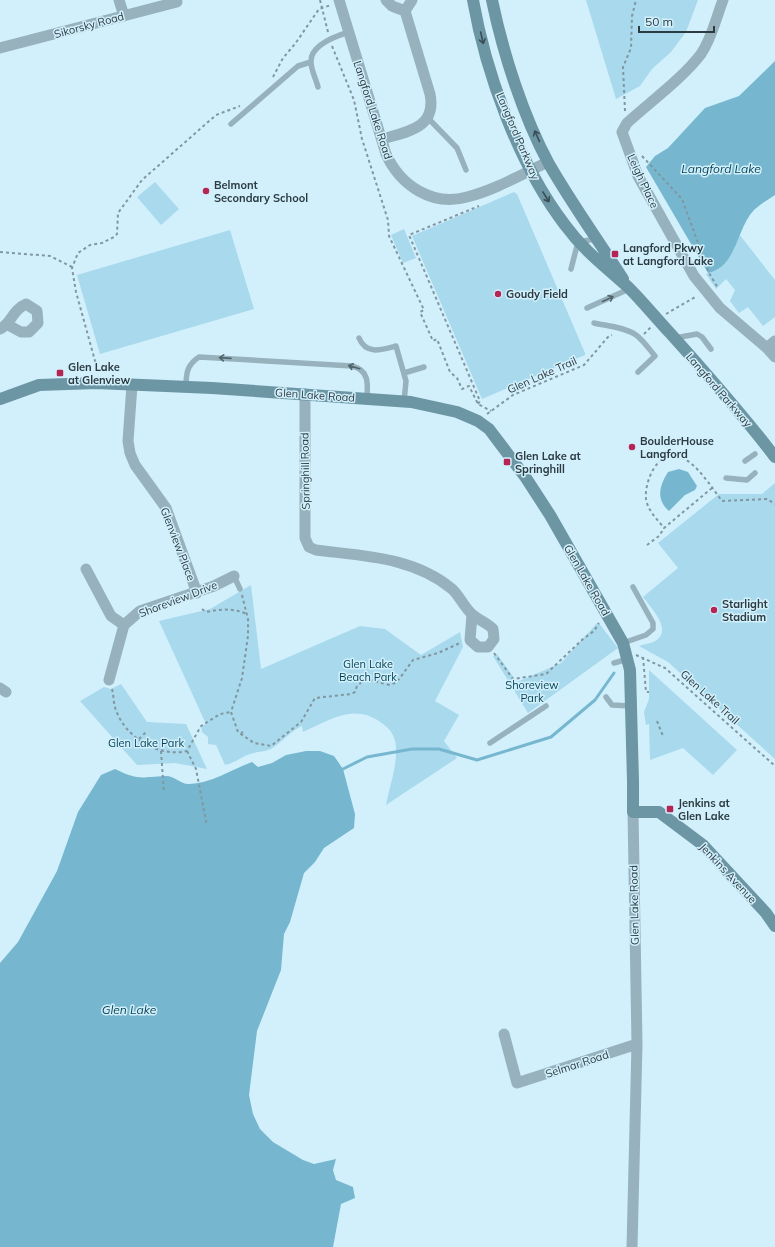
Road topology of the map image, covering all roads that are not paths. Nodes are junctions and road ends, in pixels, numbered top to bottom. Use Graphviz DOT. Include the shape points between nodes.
graph roads {
  1 [pos="119,0"];
  2 [pos="386,0"];
  3 [pos="412,0"];
  4 [pos="473,0"];
  5 [pos="492,0"];
  6 [pos="723,0"];
  7 [pos="177,2"];
  8 [pos="336,2"];
  9 [pos="405,11"];
  10 [pos="124,16"];
  11 [pos="349,32"];
  12 [pos="0,48"];
  13 [pos="311,62"];
  14 [pos="318,87"];
  15 [pos="427,117"];
  16 [pos="231,124"];
  17 [pos="382,139"];
  18 [pos="548,162"];
  19 [pos="466,170"];
  20 [pos="530,170"];
  21 [pos="595,239"];
  22 [pos="578,242"];
  23 [pos="571,269"];
  24 [pos="629,288"];
  25 [pos="587,308"];
  26 [pos="594,323"];
  27 [pos="359,338"];
  28 [pos="674,338"];
  29 [pos="771,344"];
  30 [pos="712,349"];
  31 [pos="775,357"];
  32 [pos="424,367"];
  33 [pos="638,372"];
  34 [pos="404,373"];
  35 [pos="132,384"];
  36 [pos="186,387"];
  37 [pos="305,394"];
  38 [pos="0,398"];
  39 [pos="367,399"];
  40 [pos="404,402"];
  41 [pos="755,454"];
  42 [pos="775,457"];
  43 [pos="745,461"];
  44 [pos="755,473"];
  45 [pos="726,478"];
  46 [pos="86,569"];
  47 [pos="234,576"];
  48 [pos="633,587"];
  49 [pos="240,589"];
  50 [pos="197,593"];
  51 [pos="472,615"];
  52 [pos="124,625"];
  53 [pos="626,651"];
  54 [pos="614,663"];
  55 [pos="109,680"];
  56 [pos="606,697"];
  57 [pos="546,706"];
  58 [pos="631,706"];
  59 [pos="490,743"];
  60 [pos="633,812"];
  61 [pos="775,926"];
  62 [pos="504,1034"];
  63 [pos="637,1044"];
  64 [pos="632,1247"];
  1 -- 10 [label="street"];
  2 -- 9 [label="street" via="392,6"];
  3 -- 9 [label="street"];
  4 -- 20 [label="street, Langford Parkway, one-way" via="486,54 501,100"];
  18 -- 5 [label="street, Langford Parkway, one-way" via="508,63"];
  6 -- 29 [label="street, Leigh Place" via="701,54 627,123 622,132 638,176 684,261 704,290 720,308"];
  7 -- 10 [label="street, Sikorsky Road"];
  8 -- 11 [label="street, Langford Lake Road"];
  9 -- 15 [label="street" via="430,94 431,106"];
  10 -- 12 [label="street, Sikorsky Road"];
  11 -- 13 [label="lane" via="327,41 316,50"];
  11 -- 17 [label="street, Langford Lake Road"];
  13 -- 14 [label="lane"];
  13 -- 16 [label="lane" via="298,66"];
  15 -- 17 [label="street" via="414,129"];
  15 -- 19 [label="lane" via="456,148"];
  17 -- 20 [label="street, Langford Lake Road" via="386,154 398,174 417,190 438,198 467,197"];
  18 -- 20 [label="street, Langford Lake Road"];
  18 -- 21 [label="street, Langford Parkway"];
  20 -- 22 [label="street, Langford Parkway, one-way" via="551,206"];
  21 -- 22 [label="lane"];
  21 -- 24 [label="street, Langford Parkway"];
  22 -- 23 [label="lane"];
  22 -- 24 [label="street, Langford Parkway"];
  25 -- 24 [label="lane, one-way"];
  24 -- 28 [label="street, Langford Parkway"];
  26 -- 33 [label="lane" via="628,331 647,347 655,356"];
  27 -- 34 [label="lane" via="362,344 371,350 379,351 396,346"];
  28 -- 30 [label="lane" via="696,334"];
  28 -- 42 [label="street, Langford Parkway" via="739,411"];
  29 -- 31 [label="street, Leigh Place"];
  32 -- 34 [label="lane"];
  34 -- 40 [label="lane"];
  35 -- 36 [label="street, Glen Lake Road"];
  35 -- 38 [label="street, Glen Lake Road" via="39,385"];
  35 -- 50 [label="street, Glenview Place" via="128,442 130,454 166,508"];
  36 -- 37 [label="street, Glen Lake Road"];
  39 -- 36 [label="lane, one-way" via="367,376 363,370 352,366 200,357 194,360 186,371"];
  37 -- 39 [label="street, Glen Lake Road"];
  37 -- 51 [label="street, Springhill Road" via="308,546 316,550 381,558 422,570 453,590"];
  39 -- 40 [label="street, Glen Lake Road"];
  40 -- 53 [label="street, Glen Lake Road" via="457,412 489,429 550,515"];
  41 -- 43 [label="lane"];
  44 -- 45 [label="lane" via="747,480"];
  46 -- 52 [label="street" via="111,616"];
  47 -- 49 [label="lane"];
  47 -- 50 [label="street, Shoreview Drive"];
  48 -- 53 [label="lane" via="653,623 653,629"];
  50 -- 52 [label="street, Shoreview Drive" via="140,611"];
  51 -- 51 [label="street" via="493,629 494,639 488,646 478,647 470,640"];
  52 -- 55 [label="street"];
  53 -- 54 [label="lane"];
  53 -- 58 [label="street, Glen Lake Road"];
  56 -- 58 [label="lane" via="612,705"];
  57 -- 59 [label="lane"];
  58 -- 60 [label="street, Glen Lake Road"];
  60 -- 61 [label="street, Jenkins Avenue" via="660,812 703,845"];
  60 -- 63 [label="street, Glen Lake Road"];
  62 -- 63 [label="street, Selmar Road" via="517,1083"];
  63 -- 64 [label="street, Glen Lake Road"];
}
